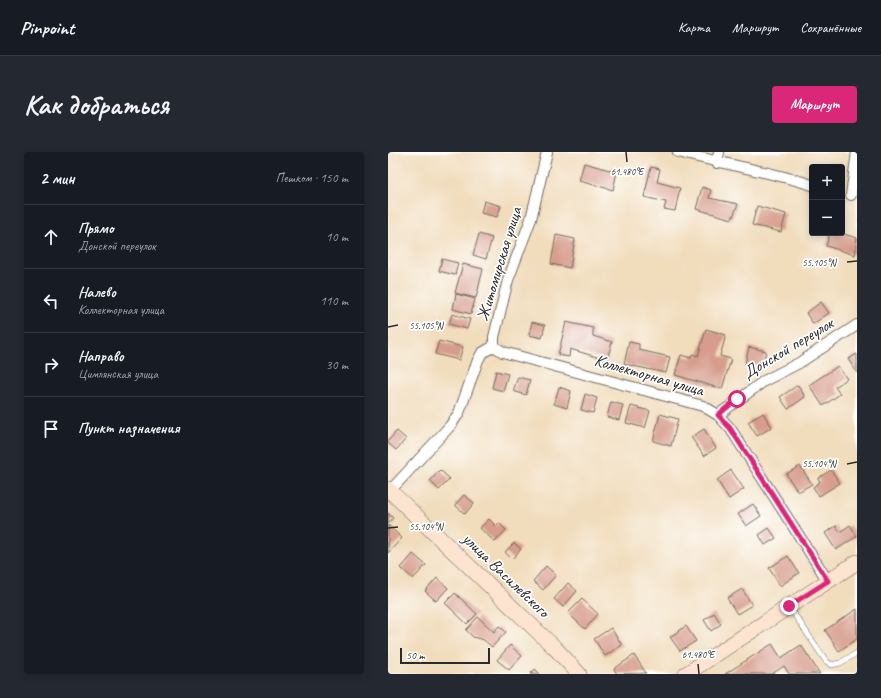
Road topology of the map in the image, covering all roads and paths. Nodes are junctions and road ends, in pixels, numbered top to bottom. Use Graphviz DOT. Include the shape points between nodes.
graph roads {
  1 [pos="547,152"];
  2 [pos="678,152"];
  3 [pos="719,152"];
  4 [pos="857,152"];
  5 [pos="717,163"];
  6 [pos="809,184"];
  7 [pos="850,195"];
  8 [pos="857,325"];
  9 [pos="494,346"];
  10 [pos="718,415"];
  11 [pos="389,491"];
  12 [pos="857,562"];
  13 [pos="828,581"];
  14 [pos="789,606"];
  15 [pos="857,653"];
  16 [pos="579,674"];
  17 [pos="686,674"];
  1 -- 9 [label="street, Житомирская улица" via="531,220 508,280"];
  2 -- 5 [label="street"];
  3 -- 5 [label="street"];
  4 -- 7 [label="street"];
  5 -- 6 [label="street" via="778,174"];
  8 -- 10 [label="street, Донской переулок" via="798,363 764,381"];
  9 -- 10 [label="street, Коллекторная улица" via="503,352 703,406"];
  9 -- 11 [label="street, Житомирская улица" via="482,353 478,360 459,413 450,426"];
  10 -- 13 [label="street, Коллекторная улица" via="730,428"];
  11 -- 16 [label="street, улица Василевского" via="555,648"];
  12 -- 13 [label="street"];
  13 -- 14 [label="street"];
  14 -- 15 [label="lane" via="832,666"];
  14 -- 17 [label="street"];
}
